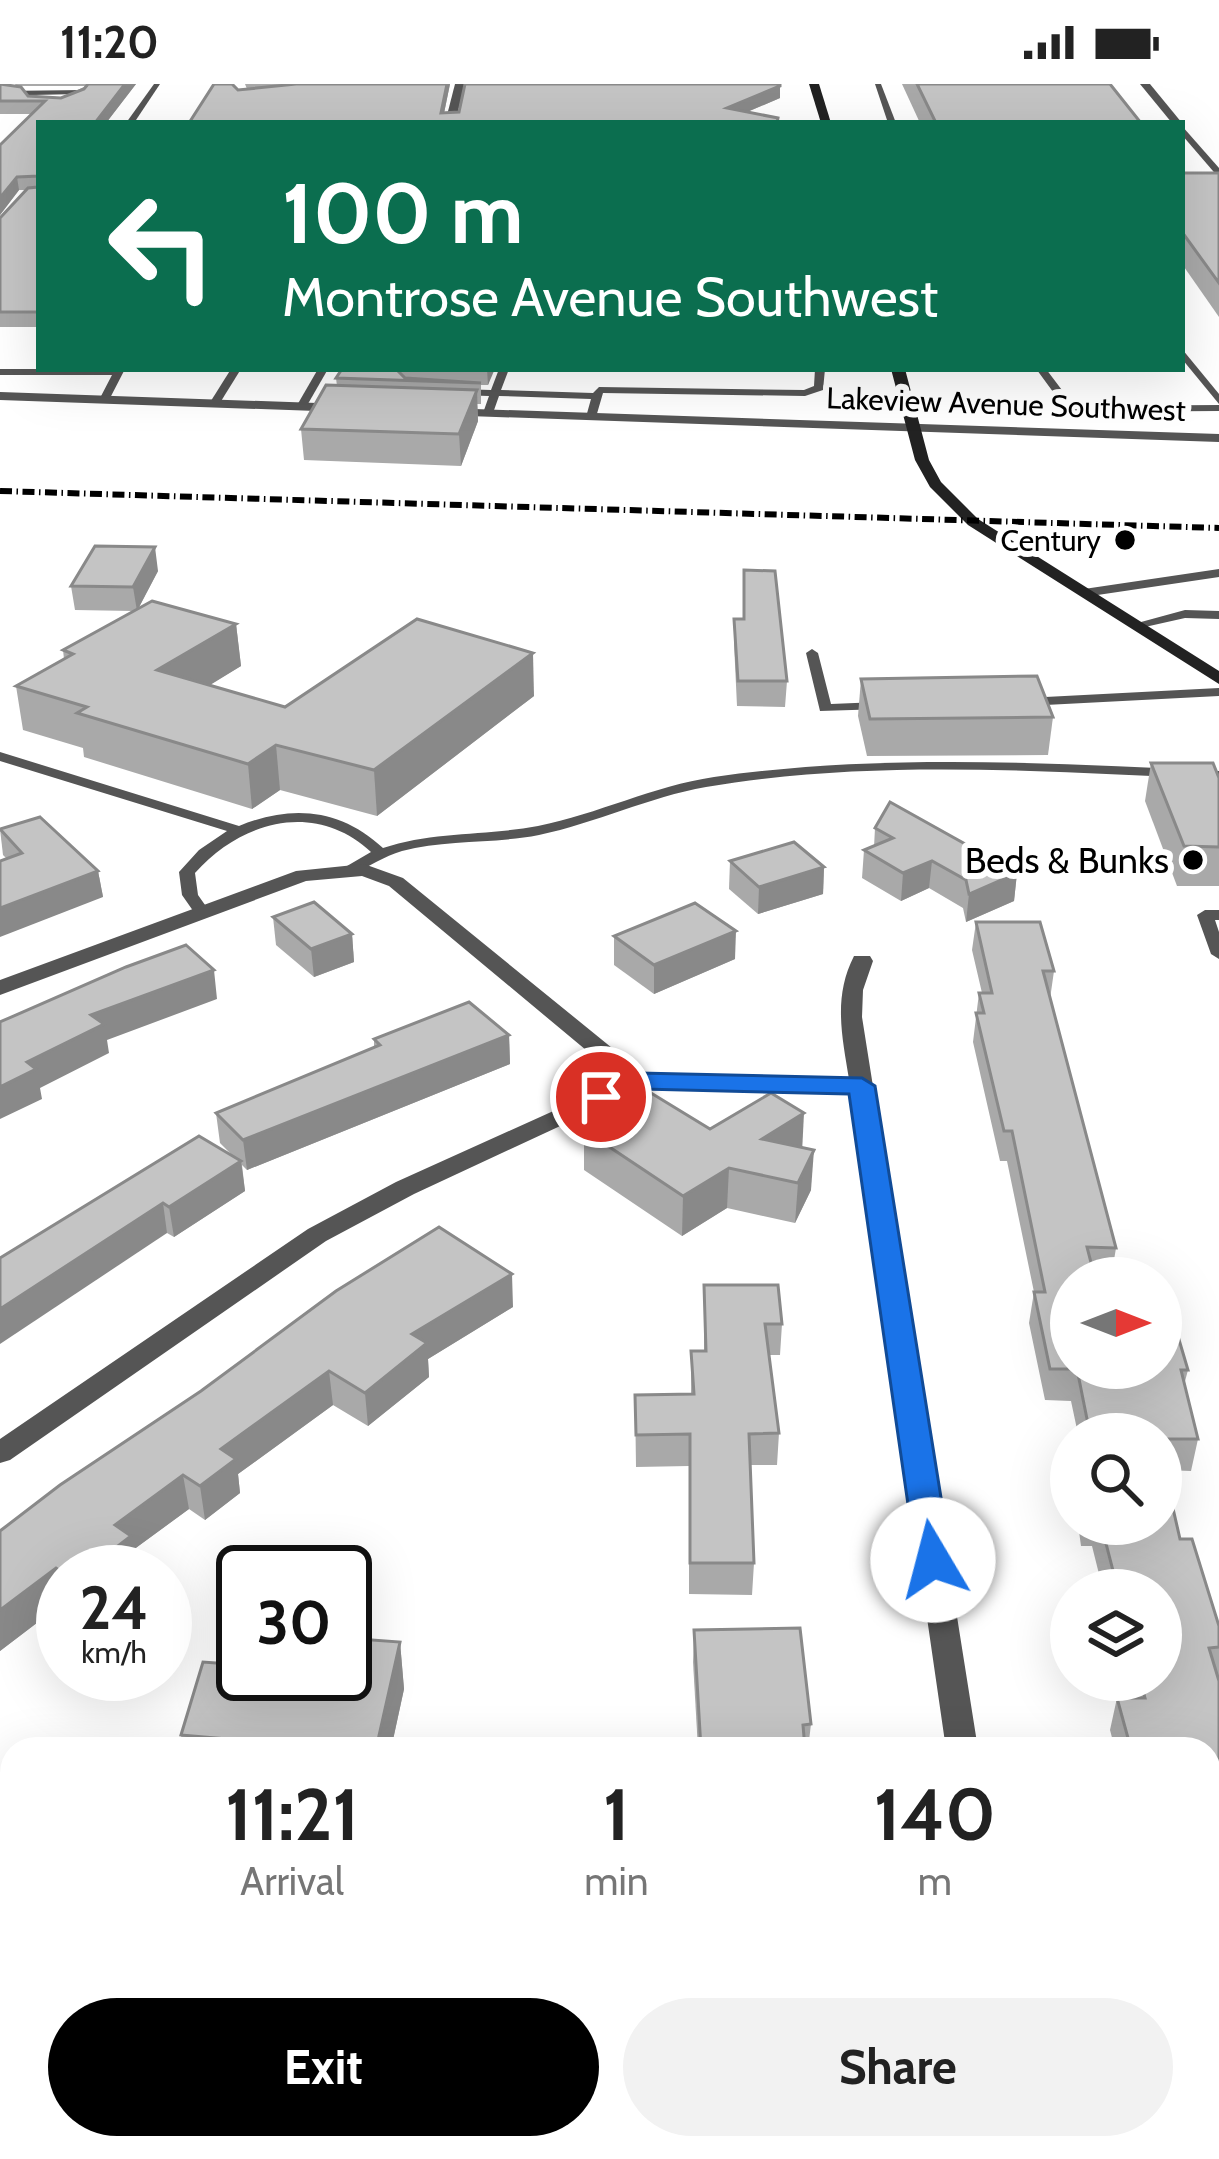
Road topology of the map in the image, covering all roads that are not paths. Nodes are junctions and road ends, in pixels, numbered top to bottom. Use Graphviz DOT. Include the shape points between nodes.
graph roads {
  1 [pos="7,84"];
  2 [pos="157,84"];
  3 [pos="460,84"];
  4 [pos="814,84"];
  5 [pos="878,84"];
  6 [pos="1145,84"];
  7 [pos="0,92"];
  8 [pos="27,92"];
  9 [pos="132,120"];
  10 [pos="451,120"];
  11 [pos="825,120"];
  12 [pos="891,120"];
  13 [pos="1175,120"];
  14 [pos="1185,132"];
  15 [pos="1201,176"];
  16 [pos="1219,176"];
  17 [pos="1185,356"];
  18 [pos="0,371"];
  19 [pos="36,371"];
  20 [pos="119,372"];
  21 [pos="234,372"];
  22 [pos="321,372"];
  23 [pos="503,372"];
  24 [pos="820,372"];
  25 [pos="899,372"];
  26 [pos="1043,372"];
  27 [pos="451,392"];
  28 [pos="771,392"];
  29 [pos="496,393"];
  30 [pos="0,396"];
  31 [pos="597,396"];
  32 [pos="104,400"];
  33 [pos="214,404"];
  34 [pos="1219,404"];
  35 [pos="301,407"];
  36 [pos="372,409"];
  37 [pos="418,411"];
  38 [pos="488,413"];
  39 [pos="591,417"];
  40 [pos="768,423"];
  41 [pos="913,428"];
  42 [pos="1219,438"];
  43 [pos="1219,573"];
  44 [pos="1084,593"];
  45 [pos="1219,616"];
  46 [pos="1136,625"];
  47 [pos="812,653"];
  48 [pos="1219,679"];
  49 [pos="1219,692"];
  50 [pos="1007,703"];
  51 [pos="893,706"];
  52 [pos="0,756"];
  53 [pos="1219,775"];
  54 [pos="238,830"];
  55 [pos="378,850"];
  56 [pos="352,869"];
  57 [pos="202,912"];
  58 [pos="1219,915"];
  59 [pos="1219,954"];
  60 [pos="862,961"];
  61 [pos="0,988"];
  62 [pos="638,1081"];
  63 [pos="862,1086"];
  64 [pos="0,1453"];
  65 [pos="960,1737"];
  1 -- 7 [label="street"];
  2 -- 9 [label="lane"];
  3 -- 10 [label="street"];
  4 -- 11 [label="main road"];
  5 -- 12 [label="lane"];
  6 -- 13 [label="street"];
  7 -- 8 [label="lane"];
  8 -- 8 [label="lane" via="48,104 73,103 86,92"];
  14 -- 16 [label="street"];
  15 -- 16 [label="street"];
  17 -- 34 [label="lane"];
  18 -- 19 [label="lane"];
  20 -- 32 [label="lane"];
  21 -- 33 [label="lane"];
  22 -- 35 [label="lane"];
  23 -- 29 [label="lane"];
  24 -- 28 [label="lane" via="819,388"];
  25 -- 41 [label="main road"];
  26 -- 34 [label="lane" via="1071,409"];
  27 -- 29 [label="lane"];
  28 -- 31 [label="lane" via="615,386"];
  28 -- 40 [label="lane"];
  29 -- 31 [label="lane"];
  29 -- 38 [label="lane"];
  30 -- 32 [label="street"];
  31 -- 39 [label="lane"];
  32 -- 33 [label="street"];
  33 -- 35 [label="street"];
  35 -- 36 [label="street"];
  37 -- 38 [label="street, Lakeview Avenue Southwest"];
  38 -- 39 [label="street, Lakeview Avenue Southwest"];
  39 -- 40 [label="street, Lakeview Avenue Southwest"];
  40 -- 41 [label="street, Lakeview Avenue Southwest"];
  41 -- 42 [label="street, Lakeview Avenue Southwest"];
  41 -- 44 [label="main road" via="934,484 973,522"];
  43 -- 44 [label="lane"];
  44 -- 46 [label="main road"];
  45 -- 46 [label="lane"];
  46 -- 48 [label="main road"];
  47 -- 51 [label="lane" via="825,708"];
  49 -- 50 [label="lane"];
  52 -- 54 [label="lane"];
  53 -- 55 [label="lane" via="911,767 738,778 535,831"];
  54 -- 55 [label="lane" via="318,820"];
  54 -- 57 [label="lane" via="187,872"];
  55 -- 56 [label="lane"];
  56 -- 57 [label="street" via="303,875"];
  56 -- 62 [label="street" via="396,883"];
  57 -- 61 [label="street"];
  58 -- 59 [label="lane" via="1205,915"];
  60 -- 63 [label="street" via="850,1004"];
  62 -- 63 [label="street"];
  62 -- 64 [label="street" via="317,1235"];
  63 -- 65 [label="street"];
}
